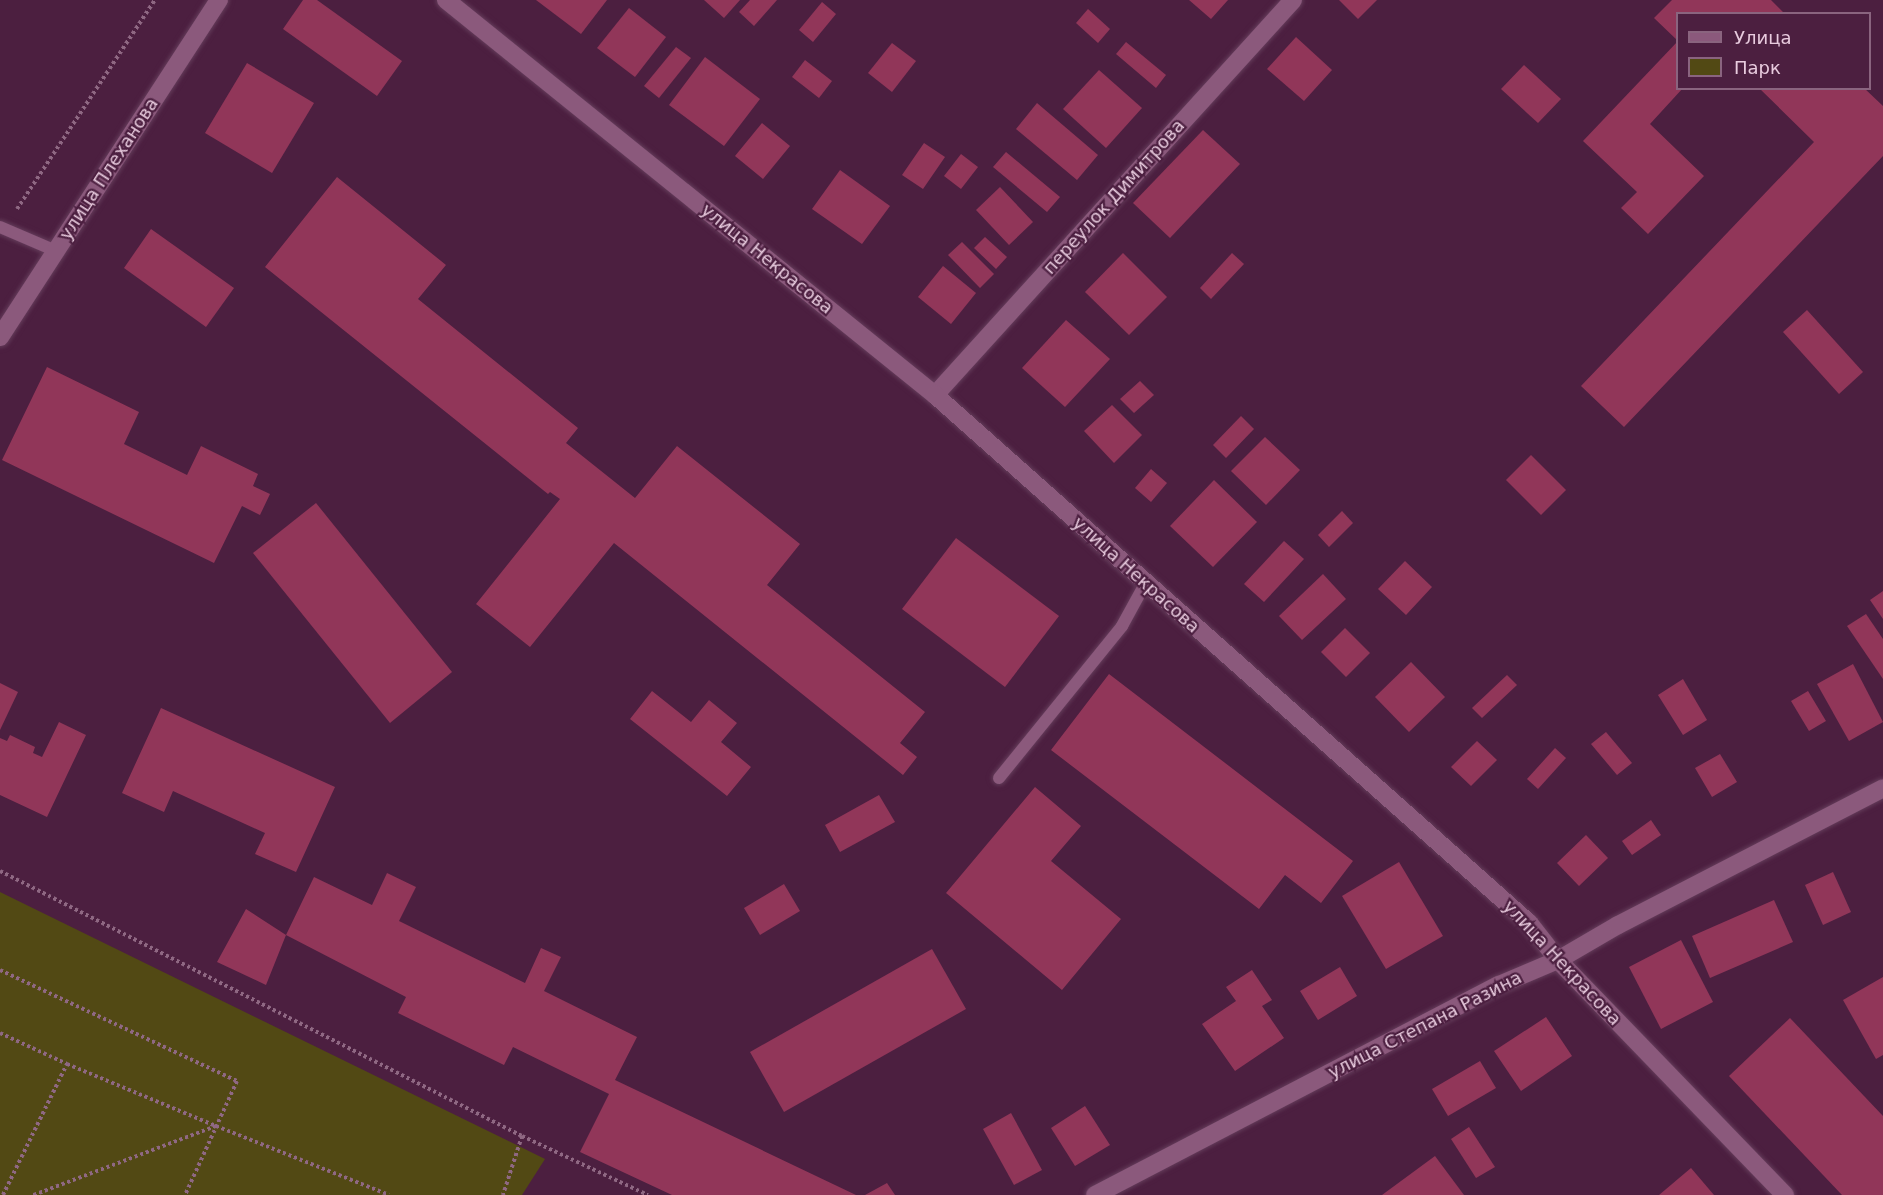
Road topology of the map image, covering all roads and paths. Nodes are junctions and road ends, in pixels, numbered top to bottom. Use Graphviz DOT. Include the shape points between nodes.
graph roads {
  1 [pos="155,0"];
  2 [pos="219,0"];
  3 [pos="446,0"];
  4 [pos="1293,0"];
  5 [pos="13,215"];
  6 [pos="0,227"];
  7 [pos="56,251"];
  8 [pos="0,337"];
  9 [pos="935,394"];
  10 [pos="1145,584"];
  11 [pos="999,778"];
  12 [pos="1883,788"];
  13 [pos="0,871"];
  14 [pos="1558,960"];
  15 [pos="0,970"];
  16 [pos="0,1033"];
  17 [pos="67,1064"];
  18 [pos="216,1126"];
  19 [pos="522,1136"];
  20 [pos="3,1195"];
  21 [pos="33,1195"];
  22 [pos="185,1195"];
  23 [pos="388,1195"];
  24 [pos="503,1195"];
  25 [pos="648,1195"];
  26 [pos="1095,1195"];
  27 [pos="1785,1195"];
  1 -- 5 [label="path"];
  2 -- 7 [label="street, улица Плеханова"];
  3 -- 9 [label="street, улица Некрасова"];
  4 -- 9 [label="street, переулок Димитрова"];
  6 -- 7 [label="lane"];
  7 -- 8 [label="street, улица Плеханова"];
  9 -- 10 [label="street, улица Некрасова"];
  10 -- 11 [label="lane" via="1122,626"];
  10 -- 14 [label="street, улица Некрасова" via="1529,923"];
  12 -- 14 [label="street, улица Степана Разина"];
  13 -- 19 [label="path"];
  14 -- 26 [label="street, улица Степана Разина" via="1499,985"];
  14 -- 27 [label="street, улица Некрасова"];
  15 -- 18 [label="path" via="237,1081"];
  16 -- 17 [label="path"];
  17 -- 18 [label="path"];
  17 -- 20 [label="path"];
  18 -- 21 [label="path"];
  18 -- 22 [label="path"];
  18 -- 23 [label="path"];
  19 -- 24 [label="path"];
  19 -- 25 [label="path"];
}
